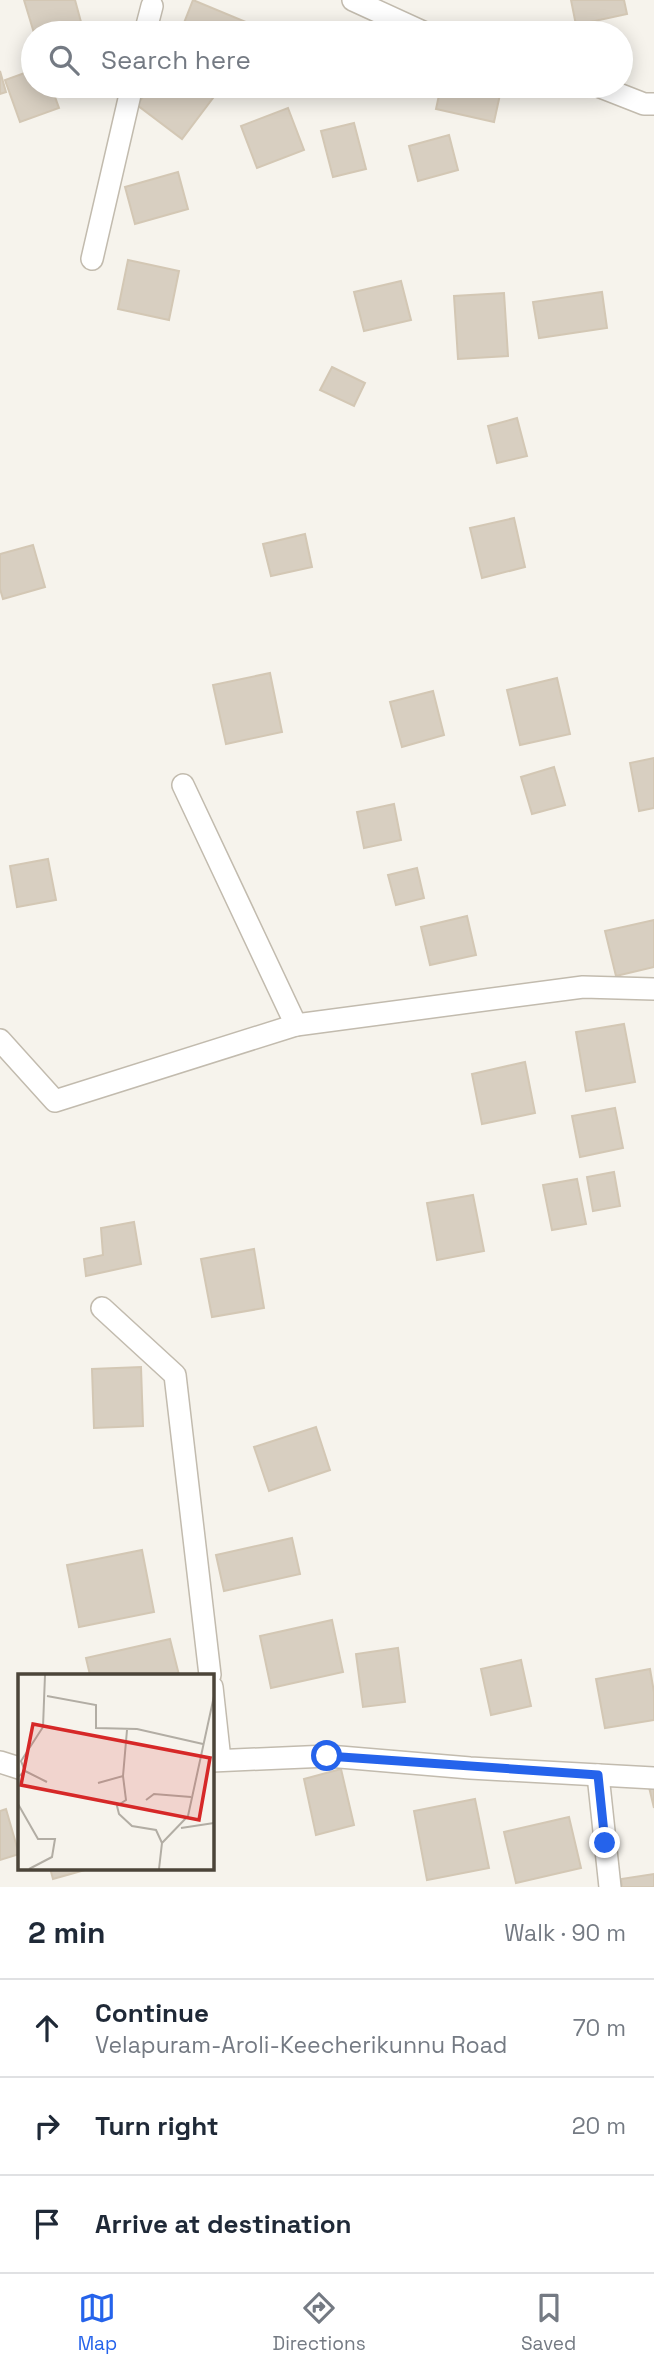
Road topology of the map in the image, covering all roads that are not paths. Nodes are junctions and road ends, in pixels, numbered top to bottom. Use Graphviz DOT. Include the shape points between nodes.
graph roads {
  1 [pos="353,0"];
  2 [pos="151,2"];
  3 [pos="147,21"];
  4 [pos="399,21"];
  5 [pos="129,98"];
  6 [pos="629,98"];
  7 [pos="654,104"];
  8 [pos="92,259"];
  9 [pos="183,785"];
  10 [pos="654,989"];
  11 [pos="296,1025"];
  12 [pos="0,1040"];
  13 [pos="102,1308"];
  14 [pos="210,1674"];
  15 [pos="214,1724"];
  16 [pos="216,1760"];
  17 [pos="0,1762"];
  18 [pos="18,1768"];
  19 [pos="598,1775"];
  20 [pos="654,1778"];
  21 [pos="610,1887"];
  1 -- 4 [label="street"];
  2 -- 3 [label="street"];
  5 -- 8 [label="street"];
  6 -- 7 [label="street"];
  9 -- 11 [label="street"];
  10 -- 11 [label="street" via="583,987"];
  11 -- 12 [label="street" via="55,1101"];
  13 -- 14 [label="street" via="175,1376"];
  15 -- 16 [label="street"];
  16 -- 19 [label="street" via="327,1756"];
  17 -- 18 [label="street"];
  19 -- 20 [label="street"];
  19 -- 21 [label="street"];
}
